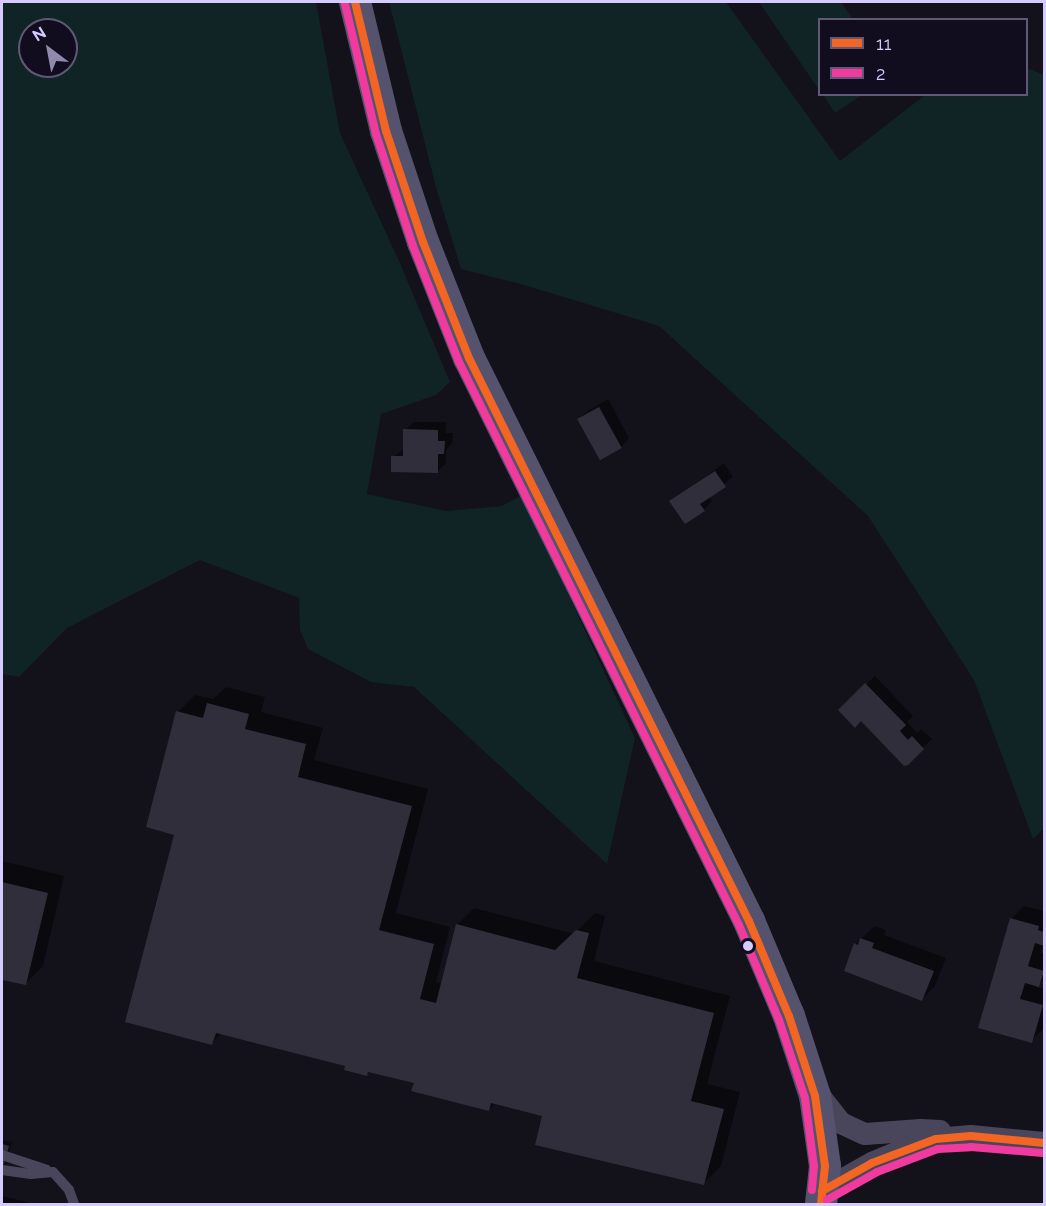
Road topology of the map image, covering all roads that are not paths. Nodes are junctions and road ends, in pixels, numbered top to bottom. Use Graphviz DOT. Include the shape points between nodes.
graph roads {
  1 [pos="355,2"];
  2 [pos="813,1088"];
  3 [pos="971,1136"];
  4 [pos="1044,1143"];
  5 [pos="2,1155"];
  6 [pos="2,1170"];
  7 [pos="53,1172"];
  8 [pos="821,1198"];
  9 [pos="74,1204"];
  1 -- 2 [label="street" via="386,131 423,242 469,358 749,921 789,1016"];
  2 -- 3 [label="street" via="841,1124 865,1134 921,1130"];
  2 -- 8 [label="street" via="825,1166"];
  3 -- 4 [label="street"];
  3 -- 8 [label="street" via="936,1139 908,1148 872,1163"];
  5 -- 7 [label="lane"];
  6 -- 7 [label="lane"];
  7 -- 9 [label="lane" via="69,1190"];
}
